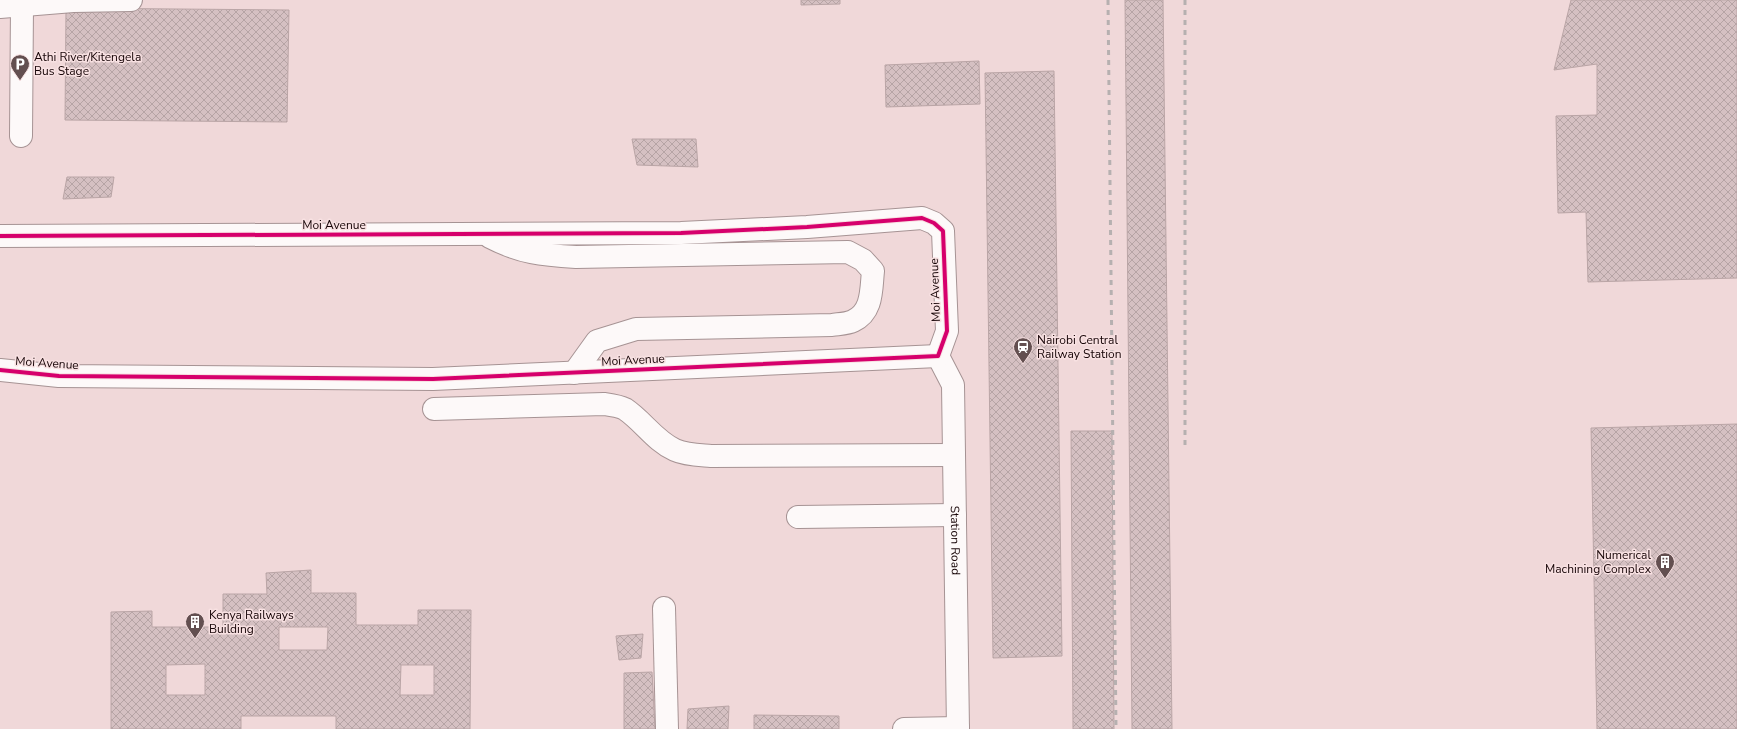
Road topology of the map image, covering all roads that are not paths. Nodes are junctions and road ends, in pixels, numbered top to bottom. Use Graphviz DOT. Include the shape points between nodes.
graph roads {
  1 [pos="131,0"];
  2 [pos="73,1"];
  3 [pos="22,6"];
  4 [pos="0,7"];
  5 [pos="21,136"];
  6 [pos="484,234"];
  7 [pos="0,236"];
  8 [pos="938,356"];
  9 [pos="0,370"];
  10 [pos="574,373"];
  11 [pos="434,409"];
  12 [pos="954,455"];
  13 [pos="955,515"];
  14 [pos="798,517"];
  15 [pos="664,608"];
  16 [pos="667,729"];
  17 [pos="904,729"];
  18 [pos="958,729"];
  1 -- 2 [label="street"];
  2 -- 3 [label="street"];
  3 -- 4 [label="street"];
  3 -- 5 [label="street"];
  6 -- 7 [label="street, Moi Avenue"];
  6 -- 8 [label="street, Moi Avenue" via="681,233 922,218 934,223 943,231 947,331"];
  6 -- 10 [label="street" via="509,247 540,255 576,257 848,252 863,260 873,271 870,301 864,314 853,321 832,326 636,329 597,341"];
  8 -- 10 [label="street, Moi Avenue"];
  8 -- 12 [label="street, Station Road" via="953,386"];
  9 -- 10 [label="street, Moi Avenue" via="59,376 433,379"];
  11 -- 12 [label="street" via="604,404 617,406 675,450 711,456"];
  12 -- 13 [label="street, Station Road"];
  13 -- 14 [label="street"];
  13 -- 18 [label="street, Station Road"];
  15 -- 16 [label="street"];
  17 -- 18 [label="street"];
}
